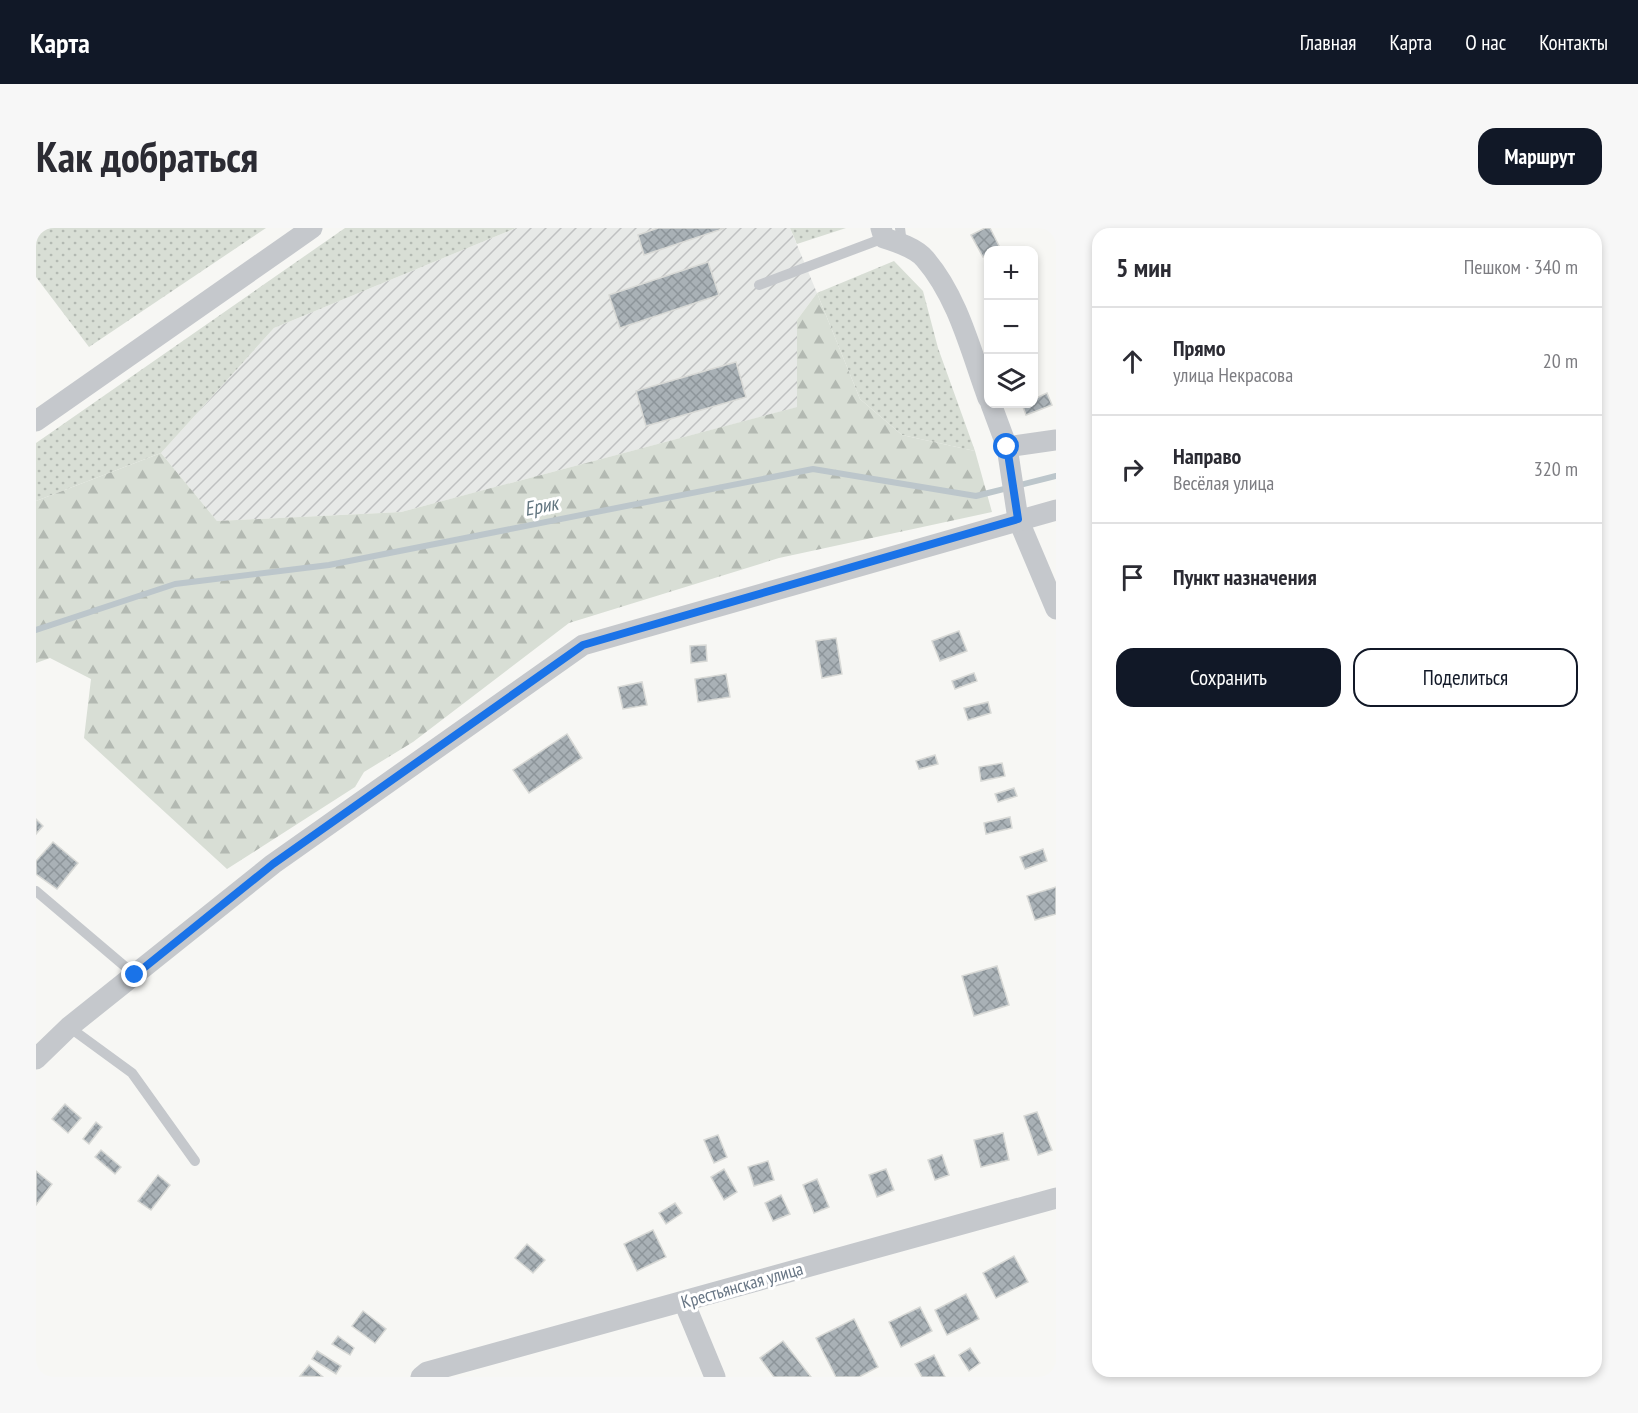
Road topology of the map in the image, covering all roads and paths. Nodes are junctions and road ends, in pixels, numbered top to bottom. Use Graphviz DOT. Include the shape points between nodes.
graph roads {
  1 [pos="312,228"];
  2 [pos="892,234"];
  3 [pos="759,285"];
  4 [pos="984,387"];
  5 [pos="992,408"];
  6 [pos="36,421"];
  7 [pos="1056,440"];
  8 [pos="1007,447"];
  9 [pos="1056,510"];
  10 [pos="1018,519"];
  11 [pos="1056,609"];
  12 [pos="36,891"];
  13 [pos="135,975"];
  14 [pos="69,1027"];
  15 [pos="36,1059"];
  16 [pos="195,1161"];
  17 [pos="1056,1197"];
  18 [pos="684,1302"];
  19 [pos="424,1374"];
  20 [pos="715,1377"];
  1 -- 6 [label="street"];
  2 -- 3 [label="lane"];
  2 -- 4 [label="street" via="924,257 951,298"];
  5 -- 8 [label="street"];
  7 -- 8 [label="street"];
  8 -- 10 [label="street"];
  9 -- 10 [label="street"];
  10 -- 11 [label="street"];
  10 -- 13 [label="street" via="583,645 273,864"];
  12 -- 13 [label="lane"];
  13 -- 14 [label="street"];
  14 -- 15 [label="street"];
  14 -- 16 [label="lane" via="132,1073"];
  17 -- 18 [label="street, Крестьянская улица"];
  18 -- 19 [label="street, Крестьянская улица"];
  18 -- 20 [label="street"];
}
